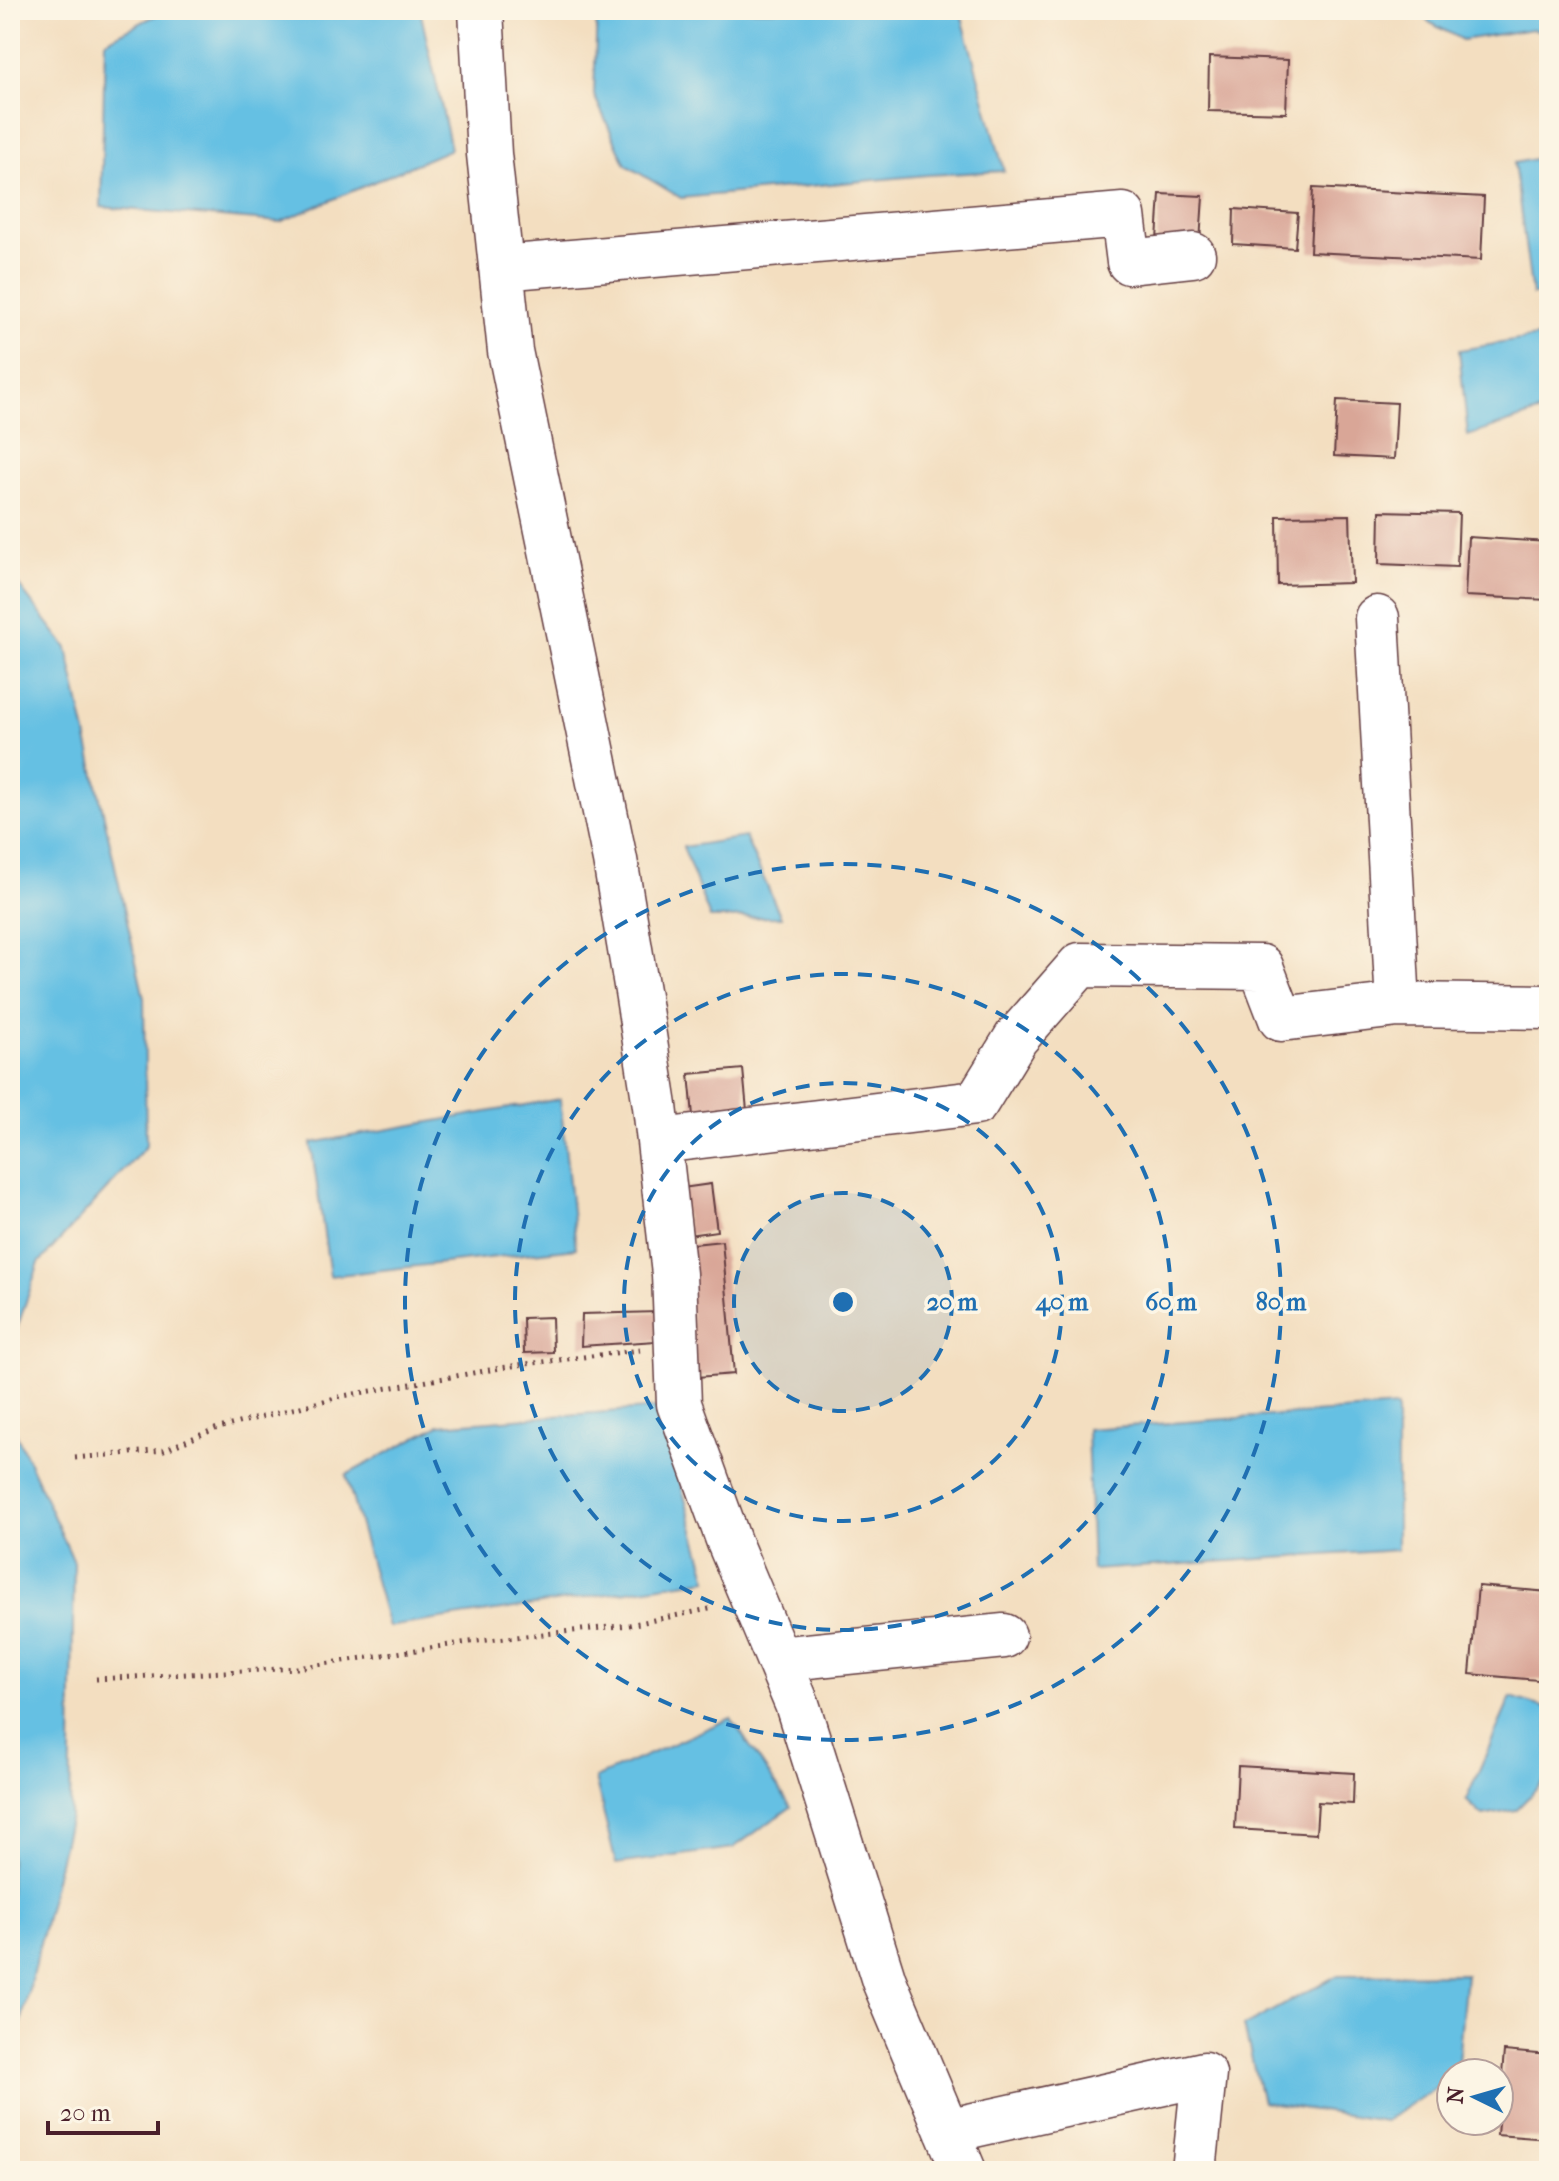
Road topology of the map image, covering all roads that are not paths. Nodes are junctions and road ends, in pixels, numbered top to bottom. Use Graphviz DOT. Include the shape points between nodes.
graph roads {
  1 [pos="481,10"];
  2 [pos="1193,255"];
  3 [pos="501,268"];
  4 [pos="1377,618"];
  5 [pos="1398,1005"];
  6 [pos="1549,1007"];
  7 [pos="660,1141"];
  8 [pos="1004,1636"];
  9 [pos="778,1659"];
  10 [pos="947,2131"];
  11 [pos="964,2171"];
  12 [pos="1194,2171"];
  1 -- 3 [label="street"];
  2 -- 3 [label="street" via="1129,262 1123,215"];
  3 -- 7 [label="street" via="513,366 615,860"];
  4 -- 5 [label="street"];
  5 -- 6 [label="street"];
  5 -- 7 [label="street" via="1281,1019 1261,967 1080,965 1016,1038 976,1103"];
  7 -- 9 [label="street" via="674,1274 679,1404"];
  8 -- 9 [label="street"];
  9 -- 10 [label="street" via="884,1981"];
  10 -- 11 [label="street"];
  10 -- 12 [label="street" via="1204,2074"];
}
